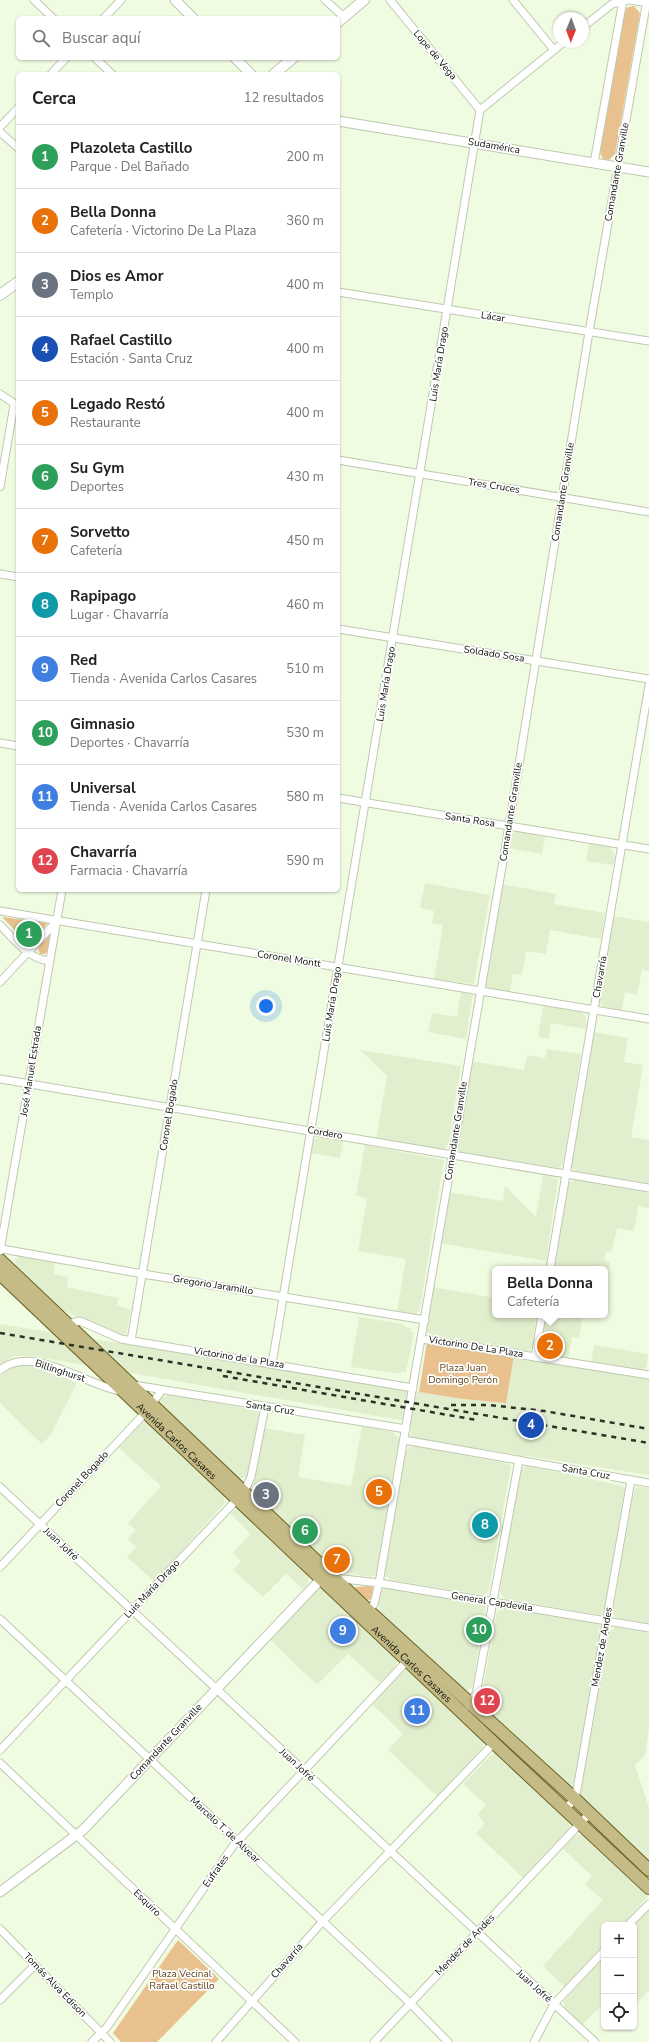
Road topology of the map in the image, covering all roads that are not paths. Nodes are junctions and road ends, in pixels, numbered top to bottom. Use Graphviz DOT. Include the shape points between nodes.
graph roads {
  1 [pos="34,0"];
  2 [pos="121,0"];
  3 [pos="175,0"];
  4 [pos="325,0"];
  5 [pos="364,0"];
  6 [pos="390,0"];
  7 [pos="513,0"];
  8 [pos="626,0"];
  9 [pos="644,1"];
  10 [pos="51,16"];
  11 [pos="106,16"];
  12 [pos="191,16"];
  13 [pos="338,16"];
  14 [pos="341,20"];
  15 [pos="589,22"];
  16 [pos="556,48"];
  17 [pos="554,50"];
  18 [pos="64,60"];
  19 [pos="97,60"];
  20 [pos="237,60"];
  21 [pos="292,60"];
  22 [pos="53,72"];
  23 [pos="110,72"];
  24 [pos="249,72"];
  25 [pos="276,72"];
  26 [pos="16,110"];
  27 [pos="480,110"];
  28 [pos="340,121"];
  29 [pos="0,127"];
  30 [pos="0,132"];
  31 [pos="475,143"];
  32 [pos="16,146"];
  33 [pos="594,163"];
  34 [pos="618,167"];
  35 [pos="649,172"];
  36 [pos="16,283"];
  37 [pos="340,292"];
  38 [pos="0,295"];
  39 [pos="448,310"];
  40 [pos="589,332"];
  41 [pos="649,342"];
  42 [pos="0,394"];
  43 [pos="16,406"];
  44 [pos="340,460"];
  45 [pos="421,474"];
  46 [pos="0,487"];
  47 [pos="562,497"];
  48 [pos="649,512"];
  49 [pos="0,574"];
  50 [pos="16,577"];
  51 [pos="340,629"];
  52 [pos="393,637"];
  53 [pos="535,660"];
  54 [pos="649,679"];
  55 [pos="649,685"];
  56 [pos="0,743"];
  57 [pos="16,746"];
  58 [pos="340,798"];
  59 [pos="367,803"];
  60 [pos="509,826"];
  61 [pos="623,845"];
  62 [pos="649,849"];
  63 [pos="62,892"];
  64 [pos="206,892"];
  65 [pos="0,911"];
  66 [pos="57,921"];
  67 [pos="0,924"];
  68 [pos="197,944"];
  69 [pos="27,952"];
  70 [pos="49,961"];
  71 [pos="338,966"];
  72 [pos="0,982"];
  73 [pos="480,990"];
  74 [pos="594,1009"];
  75 [pos="649,1019"];
  76 [pos="0,1079"];
  77 [pos="29,1084"];
  78 [pos="170,1108"];
  79 [pos="312,1130"];
  80 [pos="452,1155"];
  81 [pos="567,1174"];
  82 [pos="649,1188"];
  83 [pos="0,1253"];
  84 [pos="551,1266"];
  85 [pos="0,1274"];
  86 [pos="143,1274"];
  87 [pos="283,1296"];
  88 [pos="542,1318"];
  89 [pos="425,1320"];
  90 [pos="67,1324"];
  91 [pos="422,1339"];
  92 [pos="132,1341"];
  93 [pos="535,1357"];
  94 [pos="272,1364"];
  95 [pos="0,1370"];
  96 [pos="649,1374"];
  97 [pos="134,1385"];
  98 [pos="413,1388"];
  99 [pos="162,1390"];
  100 [pos="121,1391"];
  101 [pos="265,1407"];
  102 [pos="148,1409"];
  103 [pos="406,1430"];
  104 [pos="404,1440"];
  105 [pos="519,1460"];
  106 [pos="631,1480"];
  107 [pos="649,1483"];
  108 [pos="0,1488"];
  109 [pos="240,1495"];
  110 [pos="40,1524"];
  111 [pos="0,1567"];
  112 [pos="335,1578"];
  113 [pos="321,1580"];
  114 [pos="379,1583"];
  115 [pos="494,1602"];
  116 [pos="132,1610"];
  117 [pos="365,1614"];
  118 [pos="0,1619"];
  119 [pos="607,1621"];
  120 [pos="649,1628"];
  121 [pos="407,1661"];
  122 [pos="66,1681"];
  123 [pos="217,1689"];
  124 [pos="467,1709"];
  125 [pos="494,1743"];
  126 [pos="0,1750"];
  127 [pos="150,1760"];
  128 [pos="0,1763"];
  129 [pos="302,1771"];
  130 [pos="575,1799"];
  131 [pos="565,1809"];
  132 [pos="590,1813"];
  133 [pos="580,1824"];
  134 [pos="77,1836"];
  135 [pos="237,1841"];
  136 [pos="390,1851"];
  137 [pos="649,1870"];
  138 [pos="649,1888"];
  139 [pos="0,1892"];
  140 [pos="649,1904"];
  141 [pos="323,1921"];
  142 [pos="631,1922"];
  143 [pos="0,1929"];
  144 [pos="174,1929"];
  145 [pos="477,1933"];
  146 [pos="601,1953"];
  147 [pos="35,1965"];
  148 [pos="0,2000"];
  149 [pos="252,2002"];
  150 [pos="410,2003"];
  151 [pos="554,2004"];
  152 [pos="101,2033"];
  153 [pos="92,2042"];
  154 [pos="110,2042"];
  155 [pos="216,2042"];
  156 [pos="295,2042"];
  157 [pos="374,2042"];
  158 [pos="448,2042"];
  159 [pos="534,2042"];
  160 [pos="595,2042"];
  1 -- 10 [label="street"];
  2 -- 11 [label="street"];
  3 -- 12 [label="street"];
  4 -- 13 [label="street"];
  5 -- 14 [label="main road"];
  6 -- 27 [label="street, Lope de Vega"];
  7 -- 17 [label="street"];
  8 -- 9 [label="street"];
  8 -- 15 [label="street" via="612,4"];
  8 -- 33 [label="street"];
  9 -- 34 [label="street, Comandante Granville"];
  16 -- 17 [label="street"];
  17 -- 27 [label="street"];
  18 -- 22 [label="street"];
  19 -- 23 [label="street"];
  20 -- 24 [label="street"];
  21 -- 25 [label="main road"];
  26 -- 29 [label="street"];
  27 -- 31 [label="street, Luis María Drago"];
  28 -- 31 [label="street, Sudamérica"];
  30 -- 32 [label="street"];
  31 -- 33 [label="street, Sudamérica"];
  31 -- 39 [label="street, Luis María Drago"];
  33 -- 34 [label="street, Sudamérica"];
  34 -- 35 [label="street, Sudamérica"];
  34 -- 40 [label="street, Comandante Granville"];
  36 -- 38 [label="main road"];
  37 -- 39 [label="street, Lácar"];
  39 -- 40 [label="street, Lácar"];
  39 -- 45 [label="street, Luis María Drago"];
  40 -- 41 [label="street, Lácar"];
  40 -- 47 [label="street, Comandante Granville"];
  42 -- 43 [label="street"];
  43 -- 46 [label="street"];
  44 -- 45 [label="street, Tres Cruces"];
  45 -- 47 [label="street, Tres Cruces"];
  45 -- 52 [label="street, Luis María Drago"];
  47 -- 48 [label="street, Tres Cruces"];
  47 -- 53 [label="street, Comandante Granville"];
  49 -- 50 [label="street"];
  51 -- 52 [label="street, Soldado Sosa"];
  52 -- 53 [label="street, Soldado Sosa"];
  52 -- 59 [label="street, Luis María Drago"];
  53 -- 54 [label="street, Soldado Sosa"];
  53 -- 60 [label="street, Comandante Granville"];
  55 -- 61 [label="street, Chavarría"];
  56 -- 57 [label="street"];
  58 -- 59 [label="street, Santa Rosa"];
  59 -- 60 [label="street, Santa Rosa"];
  59 -- 71 [label="street, Luis María Drago"];
  60 -- 61 [label="street, Santa Rosa"];
  60 -- 73 [label="street, Comandante Granville"];
  61 -- 62 [label="street, Santa Rosa"];
  61 -- 74 [label="street, Chavarría"];
  63 -- 66 [label="street, José Manuel Estrada"];
  64 -- 68 [label="street, Coronel Bogado"];
  65 -- 66 [label="street, Coronel Montt"];
  66 -- 68 [label="street, Coronel Montt"];
  66 -- 69 [label="street"];
  66 -- 70 [label="street, José Manuel Estrada"];
  67 -- 69 [label="street"];
  68 -- 71 [label="street, Coronel Montt"];
  68 -- 78 [label="street, Coronel Bogado"];
  69 -- 70 [label="street" via="35,958"];
  69 -- 72 [label="street"];
  70 -- 77 [label="street, José Manuel Estrada"];
  71 -- 73 [label="street, Coronel Montt"];
  71 -- 79 [label="street, Luis María Drago"];
  73 -- 74 [label="street, Coronel Montt"];
  73 -- 80 [label="street, Comandante Granville"];
  74 -- 75 [label="street, Coronel Montt"];
  74 -- 81 [label="street, Chavarría"];
  76 -- 77 [label="street, Cordero"];
  77 -- 78 [label="street, Cordero"];
  77 -- 83 [label="street, José Manuel Estrada"];
  78 -- 79 [label="street, Cordero"];
  78 -- 86 [label="street, Coronel Bogado"];
  79 -- 80 [label="street, Cordero"];
  79 -- 87 [label="street, Luis María Drago"];
  80 -- 81 [label="street, Cordero"];
  80 -- 89 [label="street, Comandante Granville"];
  81 -- 82 [label="street, Cordero"];
  81 -- 84 [label="street, Chavarría"];
  83 -- 86 [label="street, Gregorio Jaramillo"];
  83 -- 90 [label="main road, Avenida Carlos Casares"];
  85 -- 100 [label="main road, Avenida Carlos Casares"];
  86 -- 87 [label="street, Gregorio Jaramillo"];
  86 -- 92 [label="street, Coronel Bogado"];
  87 -- 89 [label="street, Gregorio Jaramillo"];
  87 -- 94 [label="street, Luis María Drago"];
  88 -- 93 [label="street"];
  89 -- 91 [label="street, Comandante Granville"];
  90 -- 92 [label="street, Victorino de la Plaza" via="80,1321 121,1339"];
  90 -- 97 [label="main road, Avenida Carlos Casares"];
  91 -- 93 [label="street, Victorino De La Plaza"];
  91 -- 98 [label="street, Comandante Granville"];
  92 -- 94 [label="street, Victorino de la Plaza"];
  93 -- 96 [label="street, Victorino De La Plaza"];
  94 -- 98 [label="street, Victorino de la Plaza"];
  95 -- 100 [label="street, Billinghurst" via="15,1362 35,1361 106,1388"];
  97 -- 99 [label="street, Santa Cruz"];
  97 -- 102 [label="main road, Avenida Carlos Casares"];
  98 -- 103 [label="street, Comandante Granville"];
  99 -- 101 [label="street, Santa Cruz"];
  99 -- 102 [label="street, Coronel Bogado"];
  100 -- 102 [label="main road, Avenida Carlos Casares"];
  101 -- 103 [label="street, Santa Cruz"];
  101 -- 109 [label="street, Luis María Drago" via="251,1477"];
  102 -- 109 [label="main road, Avenida Carlos Casares"];
  102 -- 110 [label="street, Coronel Bogado"];
  103 -- 104 [label="street, Comandante Granville"];
  104 -- 105 [label="street, Santa Cruz"];
  104 -- 114 [label="street, Comandante Granville"];
  105 -- 106 [label="street, Santa Cruz"];
  105 -- 115 [label="street"];
  106 -- 107 [label="street, Santa Cruz"];
  106 -- 119 [label="street, Mendez de Andes"];
  108 -- 110 [label="street, Juan Jofré"];
  109 -- 112 [label="main road, Avenida Carlos Casares"];
  109 -- 113 [label="main road, Avenida Carlos Casares"];
  109 -- 116 [label="street, Luis María Drago"];
  110 -- 111 [label="street, Coronel Bogado"];
  110 -- 116 [label="street, Juan Jofré"];
  112 -- 114 [label="street, General Capdevila"];
  112 -- 117 [label="main road, Avenida Carlos Casares"];
  113 -- 117 [label="main road, Avenida Carlos Casares"];
  113 -- 123 [label="street, Comandante Granville"];
  114 -- 115 [label="street, General Capdevila"];
  114 -- 117 [label="street, Comandante Granville" via="374,1604"];
  115 -- 119 [label="street, General Capdevila"];
  115 -- 124 [label="street" via="476,1694"];
  116 -- 122 [label="street, Luis María Drago"];
  116 -- 123 [label="street, Juan Jofré"];
  117 -- 121 [label="main road, Avenida Carlos Casares"];
  117 -- 124 [label="main road, Avenida Carlos Casares"];
  118 -- 122 [label="street, Marcelo T. de Alvear"];
  119 -- 120 [label="street, General Capdevila"];
  119 -- 130 [label="street, Mendez de Andes"];
  121 -- 124 [label="main road, Avenida Carlos Casares"];
  121 -- 129 [label="street, Eufrates"];
  122 -- 126 [label="street, Luis María Drago"];
  122 -- 127 [label="street, Marcelo T. de Alvear"];
  123 -- 127 [label="street, Comandante Granville"];
  123 -- 129 [label="street, Juan Jofré"];
  124 -- 125 [label="main road, Avenida Carlos Casares"];
  124 -- 130 [label="main road, Avenida Carlos Casares"];
  125 -- 131 [label="main road, Avenida Carlos Casares"];
  125 -- 136 [label="street, Chavarría"];
  127 -- 134 [label="street, Comandante Granville"];
  127 -- 135 [label="street, Marcelo T. de Alvear"];
  128 -- 134 [label="street, Esquiro"];
  129 -- 135 [label="street, Eufrates"];
  129 -- 136 [label="street, Juan Jofré"];
  130 -- 131 [label="street"];
  130 -- 132 [label="main road, Avenida Carlos Casares"];
  131 -- 133 [label="main road, Avenida Carlos Casares"];
  132 -- 133 [label="street, Mendez de Andes"];
  132 -- 137 [label="main road, Avenida Carlos Casares"];
  133 -- 138 [label="main road, Avenida Carlos Casares"];
  133 -- 145 [label="street, Mendez de Andes"];
  134 -- 139 [label="street, Comandante Granville"];
  134 -- 144 [label="street, Esquiro"];
  135 -- 141 [label="street, Marcelo T. de Alvear"];
  135 -- 144 [label="street, Eufrates"];
  136 -- 141 [label="street, Chavarría"];
  136 -- 145 [label="street, Juan Jofré"];
  140 -- 142 [label="street"];
  141 -- 149 [label="street, Chavarría"];
  141 -- 150 [label="street, Marcelo T. de Alvear"];
  143 -- 147 [label="street, Tomás Alva Edison"];
  144 -- 149 [label="street, Esquiro"];
  144 -- 152 [label="street, Eufrates"];
  145 -- 150 [label="street, Mendez de Andes"];
  145 -- 151 [label="street, Juan Jofré"];
  146 -- 151 [label="street"];
  147 -- 148 [label="street"];
  147 -- 152 [label="street, Tomás Alva Edison"];
  149 -- 155 [label="street, Chavarría"];
  149 -- 156 [label="street, Esquiro"];
  150 -- 157 [label="street, Mendez de Andes"];
  150 -- 158 [label="street, Marcelo T. de Alvear"];
  151 -- 159 [label="street"];
  151 -- 160 [label="street, Juan Jofré"];
  152 -- 153 [label="street, Eufrates"];
  152 -- 154 [label="street, Tomás Alva Edison"];
}
